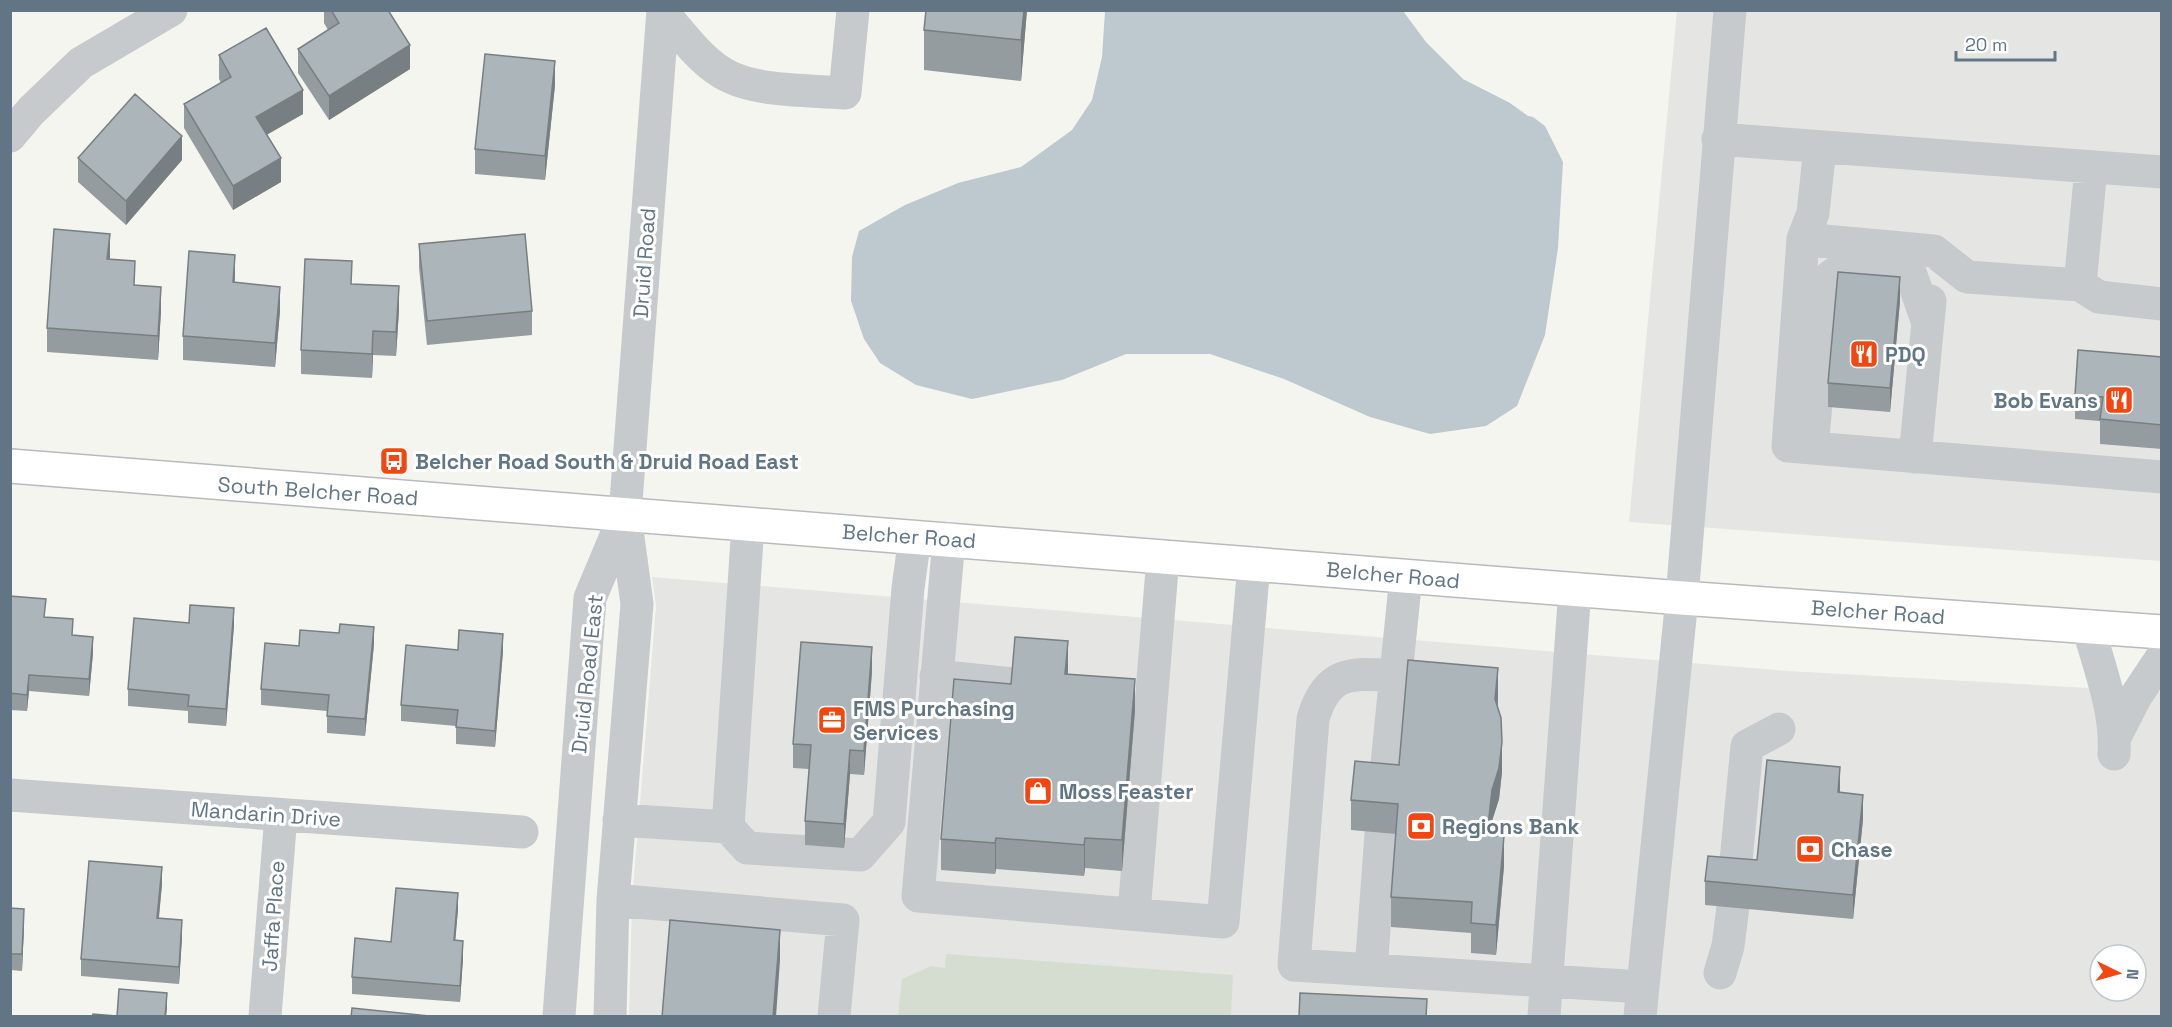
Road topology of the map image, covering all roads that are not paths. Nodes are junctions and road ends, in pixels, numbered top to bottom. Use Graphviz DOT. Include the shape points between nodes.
graph roads {
  1 [pos="171,10"];
  2 [pos="853,10"];
  3 [pos="1730,10"];
  4 [pos="663,12"];
  5 [pos="10,136"];
  6 [pos="1718,139"];
  7 [pos="1820,147"];
  8 [pos="2091,168"];
  9 [pos="2162,172"];
  10 [pos="1803,239"];
  11 [pos="1934,251"];
  12 [pos="2080,285"];
  13 [pos="2162,304"];
  14 [pos="1928,323"];
  15 [pos="1812,448"];
  16 [pos="1915,457"];
  17 [pos="10,466"];
  18 [pos="2162,477"];
  19 [pos="625,515"];
  20 [pos="748,524"];
  21 [pos="915,537"];
  22 [pos="949,538"];
  23 [pos="1163,557"];
  24 [pos="1254,564"];
  25 [pos="1406,576"];
  26 [pos="1575,589"];
  27 [pos="1682,598"];
  28 [pos="2088,626"];
  29 [pos="2162,632"];
  30 [pos="2162,657"];
  31 [pos="936,676"];
  32 [pos="1396,676"];
  33 [pos="1013,684"];
  34 [pos="1120,689"];
  35 [pos="1152,689"];
  36 [pos="1779,729"];
  37 [pos="1384,793"];
  38 [pos="10,795"];
  39 [pos="281,815"];
  40 [pos="619,820"];
  41 [pos="728,827"];
  42 [pos="522,832"];
  43 [pos="1381,834"];
  44 [pos="613,900"];
  45 [pos="1134,914"];
  46 [pos="1371,970"];
  47 [pos="1720,973"];
  48 [pos="1546,980"];
  49 [pos="1641,1002"];
  50 [pos="265,1017"];
  51 [pos="559,1017"];
  52 [pos="610,1017"];
  53 [pos="834,1017"];
  54 [pos="1544,1017"];
  1 -- 5 [label="street" via="81,63"];
  2 -- 4 [label="street" via="845,93 760,86 729,77 703,58"];
  3 -- 6 [label="street"];
  4 -- 19 [label="street, Druid Road"];
  6 -- 7 [label="street"];
  6 -- 27 [label="street"];
  7 -- 8 [label="street"];
  7 -- 10 [label="street" via="1813,213"];
  8 -- 9 [label="street"];
  8 -- 12 [label="street"];
  10 -- 11 [label="street"];
  10 -- 15 [label="street" via="1788,446"];
  11 -- 12 [label="street" via="1967,277"];
  11 -- 14 [label="street"];
  12 -- 13 [label="street" via="2098,297"];
  14 -- 15 [label="street" via="1911,275 1889,268 1847,265 1831,276"];
  14 -- 16 [label="street"];
  15 -- 16 [label="street"];
  16 -- 18 [label="street"];
  17 -- 19 [label="main road, South Belcher Road"];
  19 -- 20 [label="main road, Belcher Road"];
  19 -- 40 [label="street, Druid Road East" via="637,604"];
  19 -- 51 [label="street, Druid Road East" via="590,598"];
  20 -- 21 [label="main road, Belcher Road"];
  20 -- 41 [label="street"];
  21 -- 22 [label="main road, Belcher Road"];
  21 -- 41 [label="street" via="889,822 860,855 747,848"];
  22 -- 23 [label="main road, Belcher Road"];
  22 -- 31 [label="street"];
  23 -- 24 [label="main road, Belcher Road"];
  23 -- 35 [label="street"];
  24 -- 25 [label="main road, Belcher Road"];
  24 -- 45 [label="street" via="1223,922"];
  25 -- 26 [label="main road, Belcher Road"];
  25 -- 32 [label="street"];
  26 -- 27 [label="main road, Belcher Road"];
  26 -- 48 [label="street"];
  27 -- 28 [label="main road, Belcher Road"];
  27 -- 49 [label="street"];
  28 -- 29 [label="main road, Belcher Road"];
  28 -- 30 [label="street" via="2109,700 2114,745 2136,696"];
  31 -- 33 [label="street"];
  31 -- 45 [label="street" via="918,896"];
  32 -- 37 [label="street"];
  32 -- 46 [label="street" via="1340,677 1317,702 1312,719 1294,964"];
  34 -- 35 [label="street"];
  35 -- 45 [label="street"];
  36 -- 47 [label="street" via="1747,746 1728,946"];
  38 -- 39 [label="street, Mandarin Drive"];
  39 -- 42 [label="street, Mandarin Drive"];
  39 -- 50 [label="street, Jaffa Place"];
  40 -- 41 [label="street"];
  40 -- 44 [label="street, Druid Road East"];
  43 -- 46 [label="street"];
  44 -- 52 [label="street, Druid Road East"];
  44 -- 53 [label="street" via="843,920"];
  46 -- 48 [label="street"];
  48 -- 49 [label="street"];
  48 -- 54 [label="street"];
}
